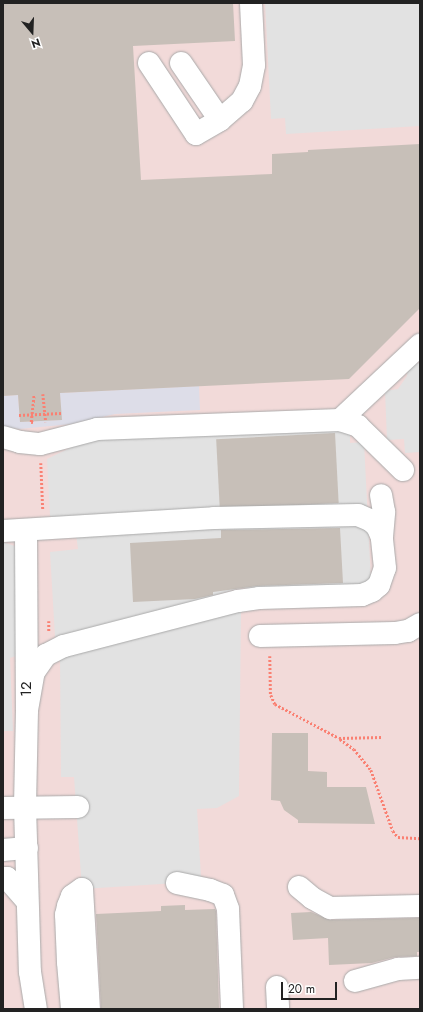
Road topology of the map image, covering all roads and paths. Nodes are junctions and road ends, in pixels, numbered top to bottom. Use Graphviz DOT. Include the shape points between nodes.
graph roads {
  1 [pos="251,3"];
  2 [pos="149,63"];
  3 [pos="181,63"];
  4 [pos="220,120"];
  5 [pos="420,345"];
  6 [pos="34,394"];
  7 [pos="43,394"];
  8 [pos="46,413"];
  9 [pos="61,413"];
  10 [pos="32,414"];
  11 [pos="20,415"];
  12 [pos="340,420"];
  13 [pos="47,421"];
  14 [pos="3,437"];
  15 [pos="40,444"];
  16 [pos="411,470"];
  17 [pos="381,495"];
  18 [pos="346,515"];
  19 [pos="26,530"];
  20 [pos="3,531"];
  21 [pos="382,537"];
  22 [pos="420,624"];
  23 [pos="265,636"];
  24 [pos="27,710"];
  25 [pos="382,737"];
  26 [pos="340,738"];
  27 [pos="25,807"];
  28 [pos="78,807"];
  29 [pos="3,808"];
  30 [pos="420,838"];
  31 [pos="26,848"];
  32 [pos="3,850"];
  33 [pos="3,878"];
  34 [pos="177,883"];
  35 [pos="299,887"];
  36 [pos="28,900"];
  37 [pos="420,906"];
  38 [pos="420,968"];
  39 [pos="30,972"];
  40 [pos="355,981"];
  41 [pos="277,987"];
  42 [pos="22,1009"];
  43 [pos="36,1009"];
  44 [pos="72,1009"];
  45 [pos="89,1009"];
  46 [pos="232,1009"];
  47 [pos="278,1009"];
  1 -- 4 [label="lane" via="254,65 250,86 242,101"];
  2 -- 4 [label="lane" via="196,134"];
  3 -- 4 [label="lane"];
  5 -- 12 [label="lane"];
  6 -- 10 [label="path"];
  7 -- 8 [label="path"];
  8 -- 9 [label="path"];
  8 -- 10 [label="path"];
  8 -- 13 [label="path"];
  10 -- 11 [label="path"];
  10 -- 15 [label="path" via="31,422 40,428"];
  12 -- 15 [label="lane" via="97,429"];
  12 -- 16 [label="lane" via="358,426"];
  14 -- 15 [label="lane"];
  16 -- 17 [label="lane" via="392,478"];
  17 -- 18 [label="lane" via="370,507"];
  17 -- 21 [label="lane" via="384,512"];
  18 -- 19 [label="lane" via="214,518"];
  18 -- 21 [label="lane" via="358,515 370,520 377,526"];
  19 -- 20 [label="lane"];
  19 -- 24 [label="lane, 12"];
  21 -- 24 [label="lane" via="385,568 379,585 372,591 362,595 238,601 64,646 46,655 34,672"];
  22 -- 23 [label="lane" via="408,631 395,633"];
  23 -- 26 [label="path" via="271,695 275,704"];
  24 -- 27 [label="lane, 12"];
  25 -- 26 [label="path"];
  26 -- 30 [label="path" via="354,749 371,770 392,831 398,836"];
  27 -- 28 [label="lane"];
  27 -- 29 [label="lane"];
  27 -- 31 [label="lane, 12"];
  31 -- 32 [label="lane"];
  31 -- 36 [label="lane, 12"];
  33 -- 36 [label="lane" via="7,878"];
  34 -- 46 [label="lane" via="223,894 228,909"];
  35 -- 37 [label="lane" via="330,908"];
  36 -- 39 [label="lane, 12"];
  38 -- 40 [label="lane" via="398,969"];
  39 -- 42 [label="lane"];
  39 -- 43 [label="lane"];
  41 -- 47 [label="lane"];
  44 -- 45 [label="lane" via="66,915 72,896 82,889"];
}
